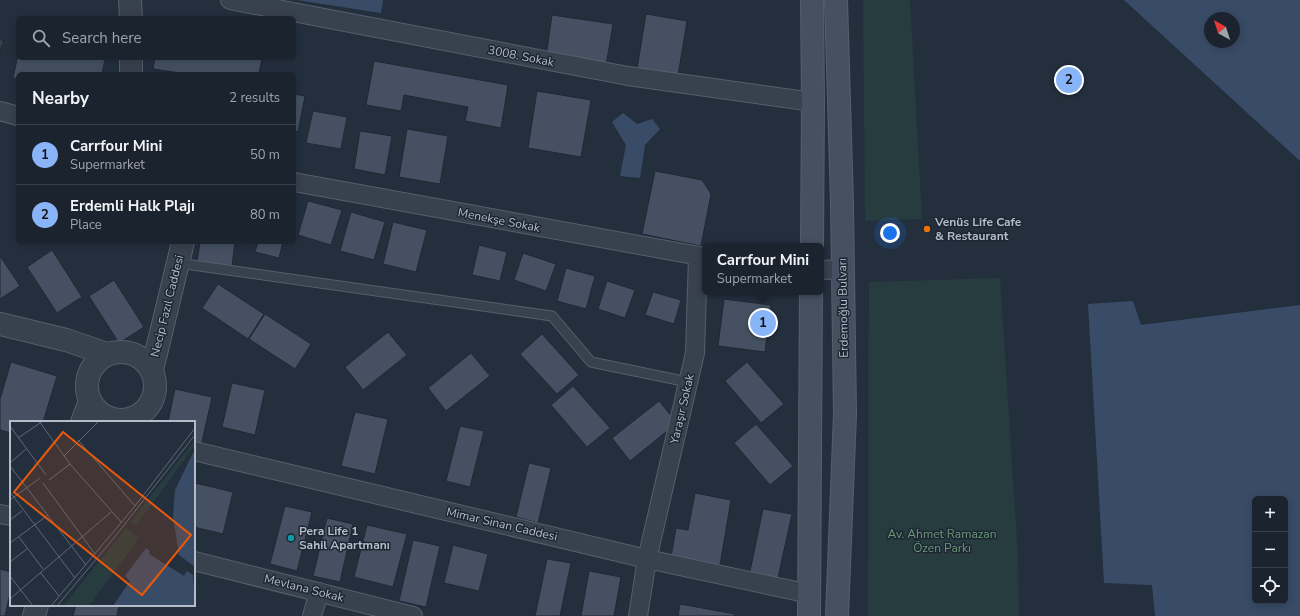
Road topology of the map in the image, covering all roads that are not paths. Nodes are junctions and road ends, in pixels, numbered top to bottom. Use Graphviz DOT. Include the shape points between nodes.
graph roads {
  1 [pos="130,0"];
  2 [pos="230,0"];
  3 [pos="812,0"];
  4 [pos="836,0"];
  5 [pos="131,16"];
  6 [pos="131,60"];
  7 [pos="131,72"];
  8 [pos="813,102"];
  9 [pos="0,111"];
  10 [pos="16,115"];
  11 [pos="296,182"];
  12 [pos="812,243"];
  13 [pos="183,244"];
  14 [pos="702,257"];
  15 [pos="178,263"];
  16 [pos="843,269"];
  17 [pos="824,270"];
  18 [pos="811,295"];
  19 [pos="0,324"];
  20 [pos="107,354"];
  21 [pos="152,370"];
  22 [pos="688,382"];
  23 [pos="90,401"];
  24 [pos="134,420"];
  25 [pos="82,421"];
  26 [pos="195,451"];
  27 [pos="0,514"];
  28 [pos="10,516"];
  29 [pos="647,559"];
  30 [pos="195,561"];
  31 [pos="318,592"];
  32 [pos="810,594"];
  33 [pos="37,606"];
  34 [pos="34,616"];
  35 [pos="312,616"];
  36 [pos="413,616"];
  37 [pos="638,616"];
  38 [pos="809,616"];
  39 [pos="838,616"];
  1 -- 5 [label="street"];
  2 -- 8 [label="street, 3008. Sokak" via="628,76"];
  3 -- 8 [label="main road"];
  4 -- 16 [label="main road, Erdemoğlu Bulvarı"];
  6 -- 7 [label="street"];
  8 -- 12 [label="main road"];
  9 -- 10 [label="street"];
  11 -- 14 [label="street, Menekşe Sokak"];
  13 -- 15 [label="street, Necip Fazıl Caddesi"];
  14 -- 22 [label="street, Yaraşır Sokak" via="695,353"];
  15 -- 21 [label="street, Necip Fazıl Caddesi"];
  15 -- 22 [label="lane" via="552,316 591,362"];
  16 -- 17 [label="street"];
  16 -- 39 [label="main road, Erdemoğlu Bulvarı" via="845,414"];
  18 -- 32 [label="main road"];
  19 -- 20 [label="street" via="66,340"];
  20 -- 21 [label="street" via="133,354 146,362"];
  20 -- 23 [label="street" via="91,369 87,380"];
  21 -- 24 [label="street" via="155,394 150,404"];
  22 -- 29 [label="street, Yaraşır Sokak"];
  23 -- 24 [label="street" via="95,410 108,418"];
  23 -- 25 [label="street"];
  26 -- 29 [label="street, Mimar Sinan Caddesi"];
  27 -- 28 [label="street"];
  29 -- 32 [label="street, Mimar Sinan Caddesi"];
  29 -- 37 [label="street, Yaraşır Sokak"];
  30 -- 31 [label="street, Mevlana Sokak"];
  31 -- 35 [label="street"];
  31 -- 36 [label="street, Mevlana Sokak"];
  32 -- 38 [label="main road"];
  33 -- 34 [label="street"];
}
